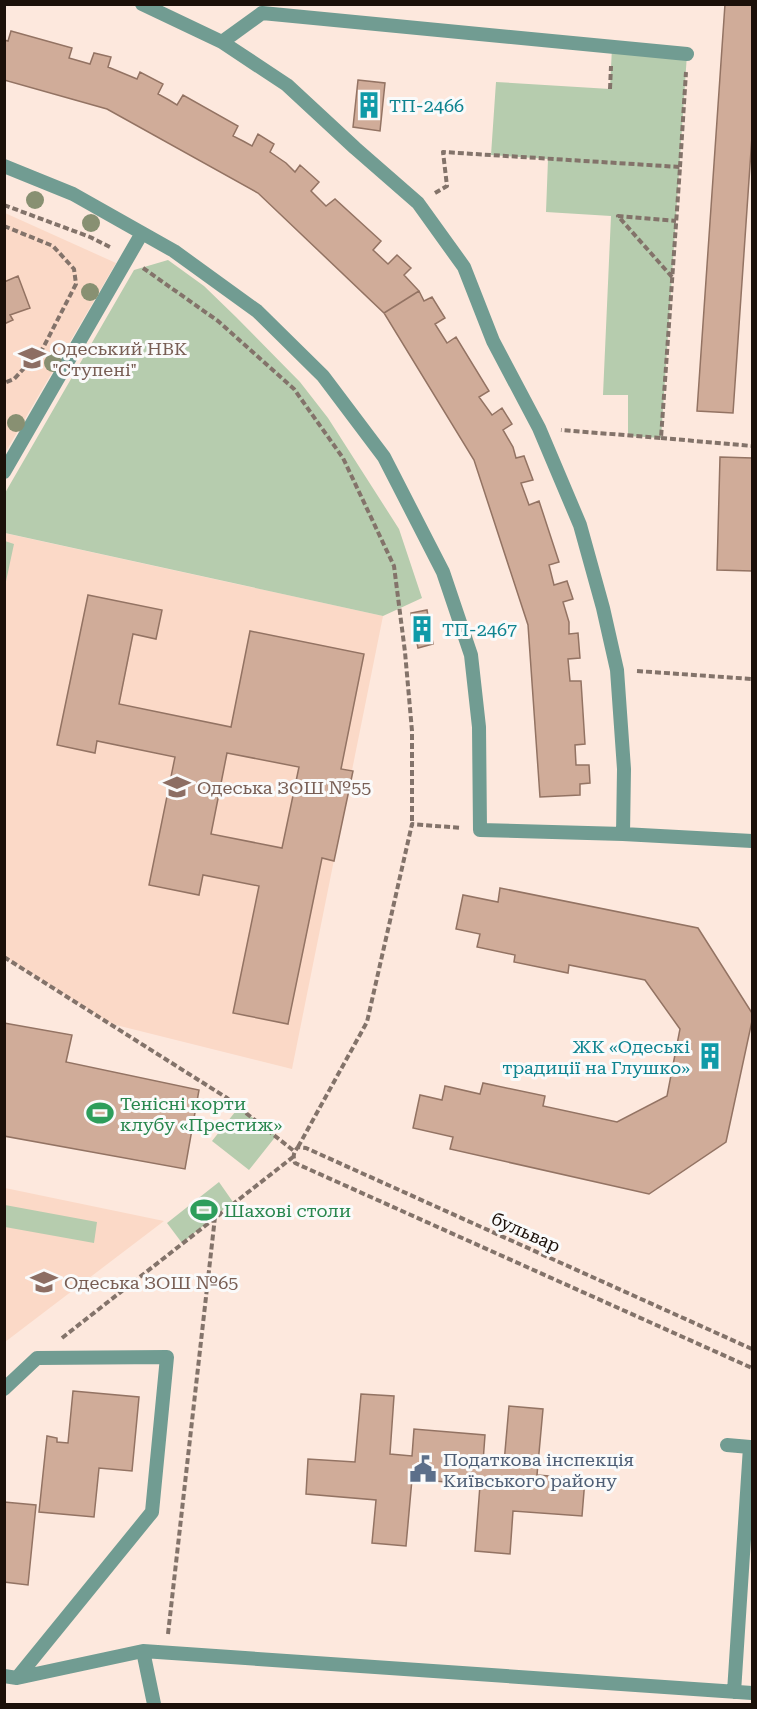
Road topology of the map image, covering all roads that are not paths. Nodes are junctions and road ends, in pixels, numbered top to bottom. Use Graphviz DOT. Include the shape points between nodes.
graph roads {
  1 [pos="142,4"];
  2 [pos="222,42"];
  3 [pos="687,54"];
  4 [pos="4,166"];
  5 [pos="142,233"];
  6 [pos="4,472"];
  7 [pos="623,834"];
  8 [pos="753,841"];
  9 [pos="4,1389"];
  10 [pos="727,1445"];
  11 [pos="751,1447"];
  12 [pos="143,1651"];
  13 [pos="11,1677"];
  14 [pos="734,1692"];
  15 [pos="753,1693"];
  16 [pos="154,1704"];
  1 -- 2 [label="lane"];
  2 -- 3 [label="lane" via="262,13"];
  2 -- 7 [label="lane" via="287,85 418,203 464,267 493,341 539,428 580,525 617,670 624,770"];
  4 -- 5 [label="lane" via="73,194"];
  5 -- 6 [label="lane"];
  5 -- 7 [label="lane" via="174,251 257,311 323,376 384,457 444,572 471,655 480,727 480,830"];
  7 -- 8 [label="lane"];
  9 -- 13 [label="lane" via="37,1358 166,1357 152,1512"];
  10 -- 11 [label="lane"];
  11 -- 14 [label="lane"];
  12 -- 13 [label="lane"];
  12 -- 14 [label="lane"];
  12 -- 16 [label="lane"];
  14 -- 15 [label="lane"];
}
